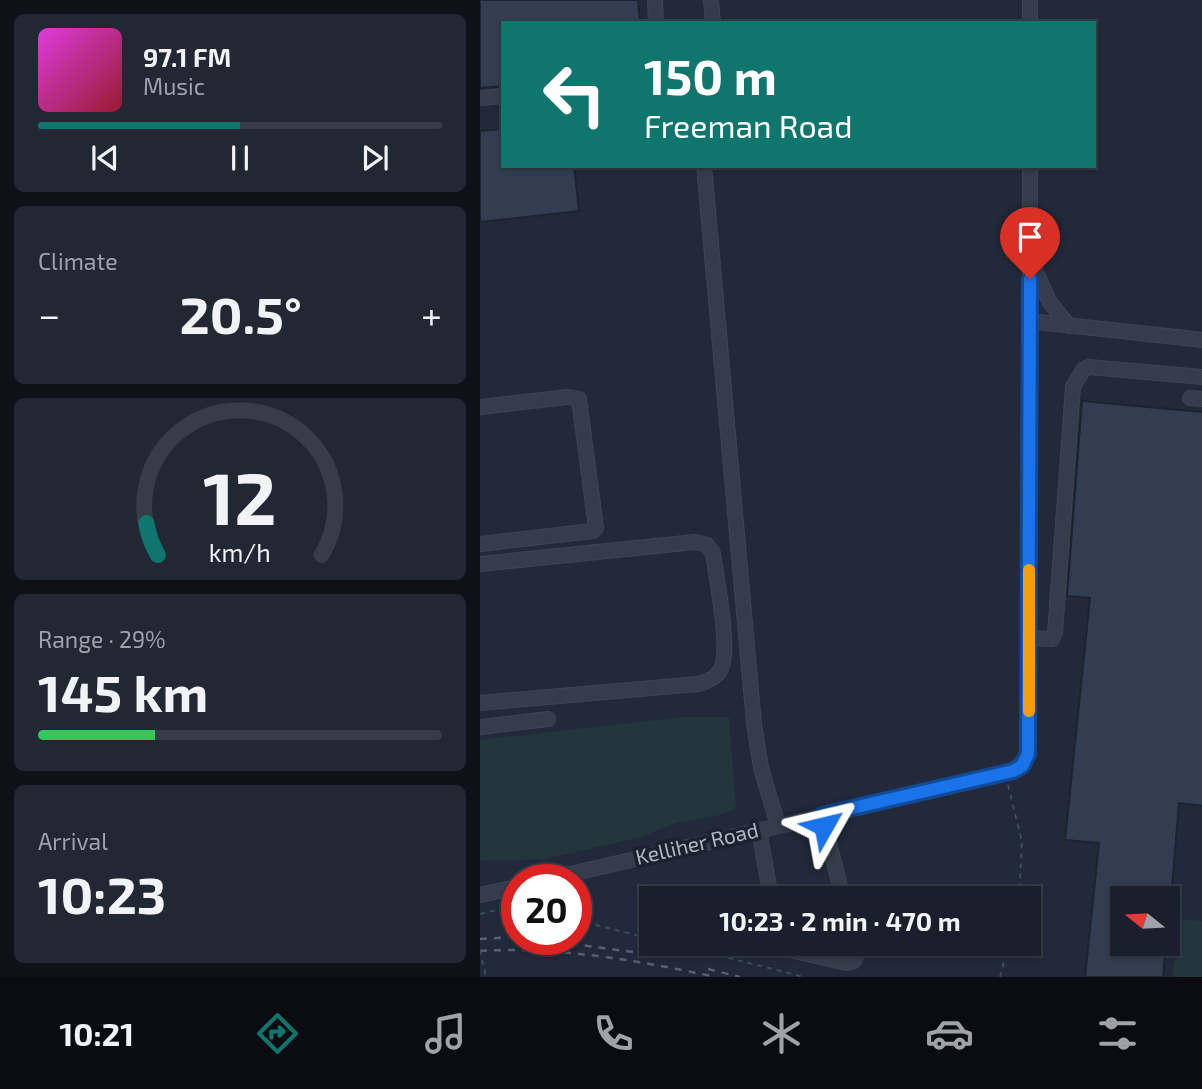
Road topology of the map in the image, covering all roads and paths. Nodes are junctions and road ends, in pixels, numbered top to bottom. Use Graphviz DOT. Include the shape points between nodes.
graph roads {
  1 [pos="655,0"];
  2 [pos="711,0"];
  3 [pos="1030,0"];
  4 [pos="656,21"];
  5 [pos="713,21"];
  6 [pos="1030,21"];
  7 [pos="501,96"];
  8 [pos="480,98"];
  9 [pos="704,168"];
  10 [pos="1030,168"];
  11 [pos="1030,258"];
  12 [pos="1029,321"];
  13 [pos="1069,326"];
  14 [pos="1203,340"];
  15 [pos="1203,377"];
  16 [pos="480,407"];
  17 [pos="480,544"];
  18 [pos="480,564"];
  19 [pos="1029,638"];
  20 [pos="480,703"];
  21 [pos="548,719"];
  22 [pos="480,727"];
  23 [pos="1009,772"];
  24 [pos="822,815"];
  25 [pos="778,825"];
  26 [pos="759,830"];
  27 [pos="592,869"];
  28 [pos="769,886"];
  29 [pos="840,886"];
  30 [pos="1021,886"];
  31 [pos="501,890"];
  32 [pos="480,895"];
  33 [pos="501,909"];
  34 [pos="480,914"];
  35 [pos="592,924"];
  36 [pos="639,936"];
  37 [pos="480,950"];
  38 [pos="721,956"];
  39 [pos="816,956"];
  40 [pos="856,956"];
  41 [pos="1006,956"];
  42 [pos="486,977"];
  43 [pos="804,977"];
  44 [pos="1000,977"];
  1 -- 4 [label="street"];
  2 -- 5 [label="street"];
  3 -- 6 [label="street"];
  7 -- 8 [label="street"];
  9 -- 25 [label="street" via="754,724"];
  10 -- 11 [label="street"];
  11 -- 12 [label="street"];
  11 -- 13 [label="street" via="1049,301"];
  12 -- 13 [label="street"];
  12 -- 19 [label="street"];
  13 -- 14 [label="street"];
  15 -- 19 [label="street" via="1089,368 1079,376 1073,387 1055,633 1052,639"];
  16 -- 17 [label="street" via="579,399 596,528"];
  18 -- 20 [label="street" via="681,543 707,545 713,553 725,654 720,671 698,684"];
  19 -- 23 [label="street" via="1028,754 1022,766"];
  21 -- 22 [label="street"];
  23 -- 24 [label="street, Kelliher Road"];
  23 -- 30 [label="path" via="1022,842"];
  24 -- 25 [label="street, Kelliher Road"];
  24 -- 29 [label="street"];
  25 -- 26 [label="street, Kelliher Road"];
  26 -- 27 [label="street, Kelliher Road"];
  26 -- 28 [label="street"];
  31 -- 32 [label="street"];
  33 -- 34 [label="path"];
  35 -- 36 [label="path"];
  37 -- 42 [label="path, bridge"];
  38 -- 43 [label="path"];
  39 -- 40 [label="street" via="847,963"];
  41 -- 44 [label="path"];
}
